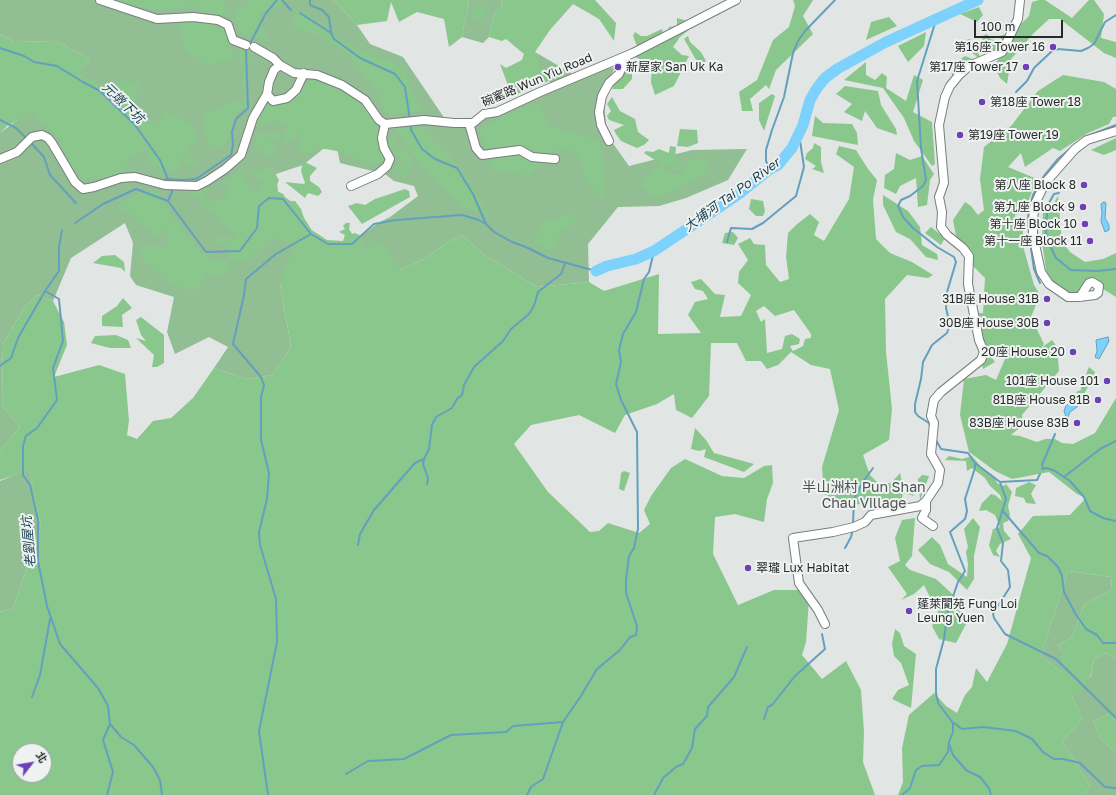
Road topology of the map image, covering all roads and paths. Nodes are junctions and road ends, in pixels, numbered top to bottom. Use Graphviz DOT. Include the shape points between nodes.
graph roads {
  1 [pos="100,0"];
  2 [pos="736,0"];
  3 [pos="1020,0"];
  4 [pos="627,56"];
  5 [pos="280,65"];
  6 [pos="304,73"];
  7 [pos="267,94"];
  8 [pos="469,123"];
  9 [pos="385,124"];
  10 [pos="1116,131"];
  11 [pos="609,142"];
  12 [pos="0,159"];
  13 [pos="555,159"];
  14 [pos="351,186"];
  15 [pos="1080,297"];
  16 [pos="926,501"];
  17 [pos="933,526"];
  18 [pos="825,624"];
  1 -- 5 [label="street" via="157,18 194,17 218,20 228,25 233,40 273,58"];
  2 -- 4 [label="street, 碗窰路 Wun Yiu Road"];
  3 -- 16 [label="street" via="1018,19 1002,52 969,66 950,86 939,125 944,183 939,197 941,227 968,256 968,284 979,340 984,352 981,360 940,392 934,400 931,416 934,423 931,454 940,470 938,482"];
  4 -- 8 [label="street, 碗窰路 Wun Yiu Road" via="497,112 484,114 473,123"];
  4 -- 11 [label="street" via="602,96 601,126"];
  5 -- 6 [label="street" via="294,73"];
  5 -- 7 [label="street" via="271,77"];
  6 -- 7 [label="street" via="296,90 287,98 273,101"];
  6 -- 9 [label="street" via="342,85 365,100 379,120"];
  7 -- 12 [label="street" via="253,118 241,156 197,186 165,185 135,177 83,189 75,182 52,143 42,135 32,137 17,152"];
  8 -- 9 [label="street" via="424,120"];
  8 -- 13 [label="street" via="476,148 482,155 520,150 532,157"];
  9 -- 14 [label="street" via="382,138 390,159 387,166 378,174"];
  10 -- 15 [label="street" via="1087,140 1075,149 1045,183 1034,212 1035,244 1043,276 1049,284 1068,297"];
  16 -- 17 [label="street" via="926,510 922,518"];
  16 -- 18 [label="street" via="920,506 871,515 865,522 854,527 793,538 800,583"];
}
